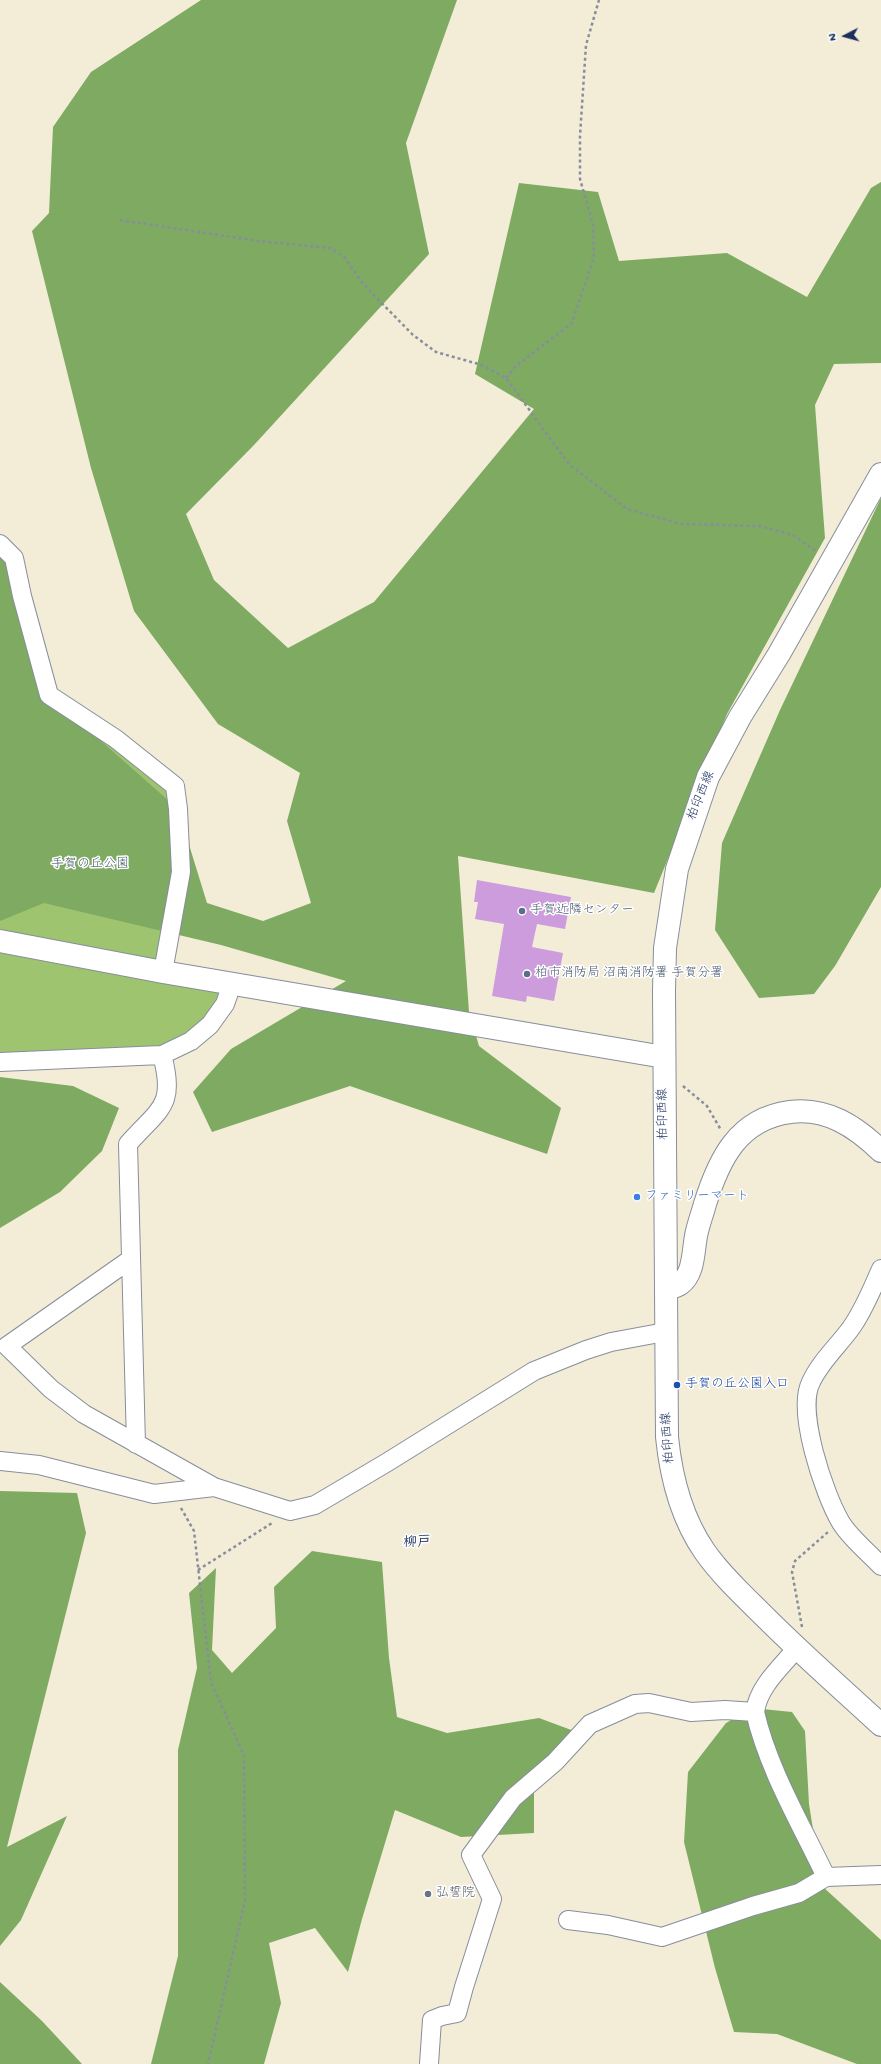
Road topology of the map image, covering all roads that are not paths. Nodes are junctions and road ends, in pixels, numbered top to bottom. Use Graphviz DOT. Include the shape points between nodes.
graph roads {
  1 [pos="881,474"];
  2 [pos="0,544"];
  3 [pos="0,941"];
  4 [pos="163,972"];
  5 [pos="232,984"];
  6 [pos="162,1055"];
  7 [pos="0,1062"];
  8 [pos="664,1066"];
  9 [pos="881,1151"];
  10 [pos="131,1259"];
  11 [pos="881,1269"];
  12 [pos="666,1289"];
  13 [pos="665,1332"];
  14 [pos="136,1444"];
  15 [pos="0,1461"];
  16 [pos="214,1487"];
  17 [pos="881,1566"];
  18 [pos="799,1638"];
  19 [pos="755,1712"];
  20 [pos="881,1724"];
  21 [pos="881,1875"];
  22 [pos="826,1877"];
  23 [pos="568,1920"];
  24 [pos="429,2064"];
  1 -- 8 [label="main road, 柏印西線" via="708,777 677,869 665,948"];
  2 -- 4 [label="street" via="14,558 49,695 116,739 175,786 181,872"];
  3 -- 4 [label="main road"];
  4 -- 5 [label="main road"];
  5 -- 6 [label="street" via="225,1004 210,1025 191,1041"];
  5 -- 8 [label="main road"];
  6 -- 7 [label="street"];
  6 -- 10 [label="street" via="168,1077 164,1105 128,1144"];
  8 -- 12 [label="main road, 柏印西線"];
  9 -- 12 [label="main road" via="851,1126 827,1115 802,1111 764,1119 728,1148 714,1174 687,1275 680,1284"];
  10 -- 14 [label="street"];
  10 -- 14 [label="street" via="7,1346 51,1389 84,1414"];
  11 -- 17 [label="street" via="855,1322 810,1382 805,1398 806,1423 820,1472 840,1522"];
  12 -- 13 [label="main road, 柏印西線"];
  13 -- 16 [label="street" via="611,1342 534,1372 316,1504 290,1511"];
  13 -- 18 [label="main road, 柏印西線" via="670,1465 688,1522 704,1551 726,1578"];
  14 -- 16 [label="street"];
  15 -- 16 [label="street" via="39,1465 154,1494"];
  18 -- 19 [label="street" via="764,1688 756,1703"];
  18 -- 20 [label="main road, 柏印西線"];
  19 -- 22 [label="street" via="760,1734"];
  19 -- 24 [label="street" via="691,1712 649,1703 635,1704 590,1724 555,1762 513,1798 471,1855 492,1899 457,2013 432,2020"];
  21 -- 22 [label="street"];
  22 -- 23 [label="street" via="794,1895 662,1937 608,1925"];
}
